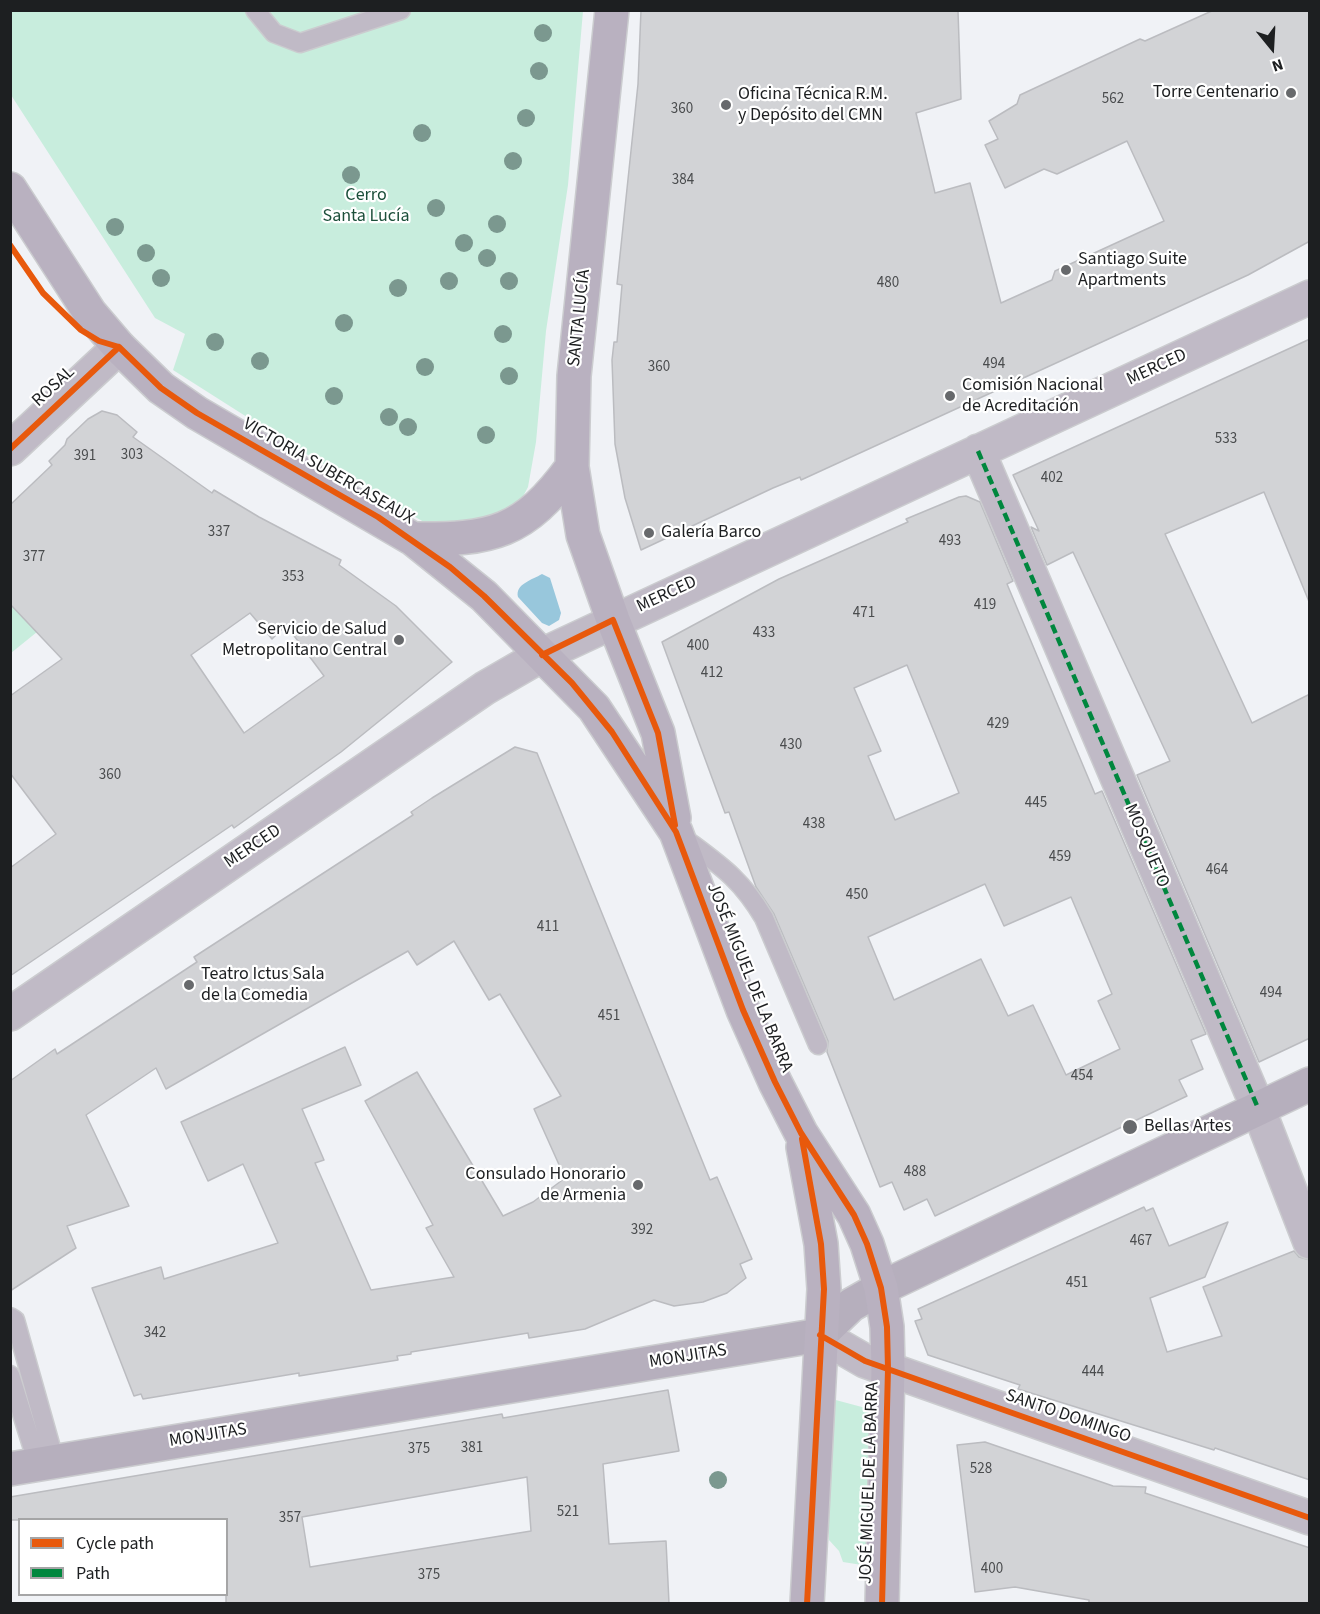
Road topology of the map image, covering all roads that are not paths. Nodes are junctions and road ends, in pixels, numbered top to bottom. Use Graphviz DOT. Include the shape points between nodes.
graph roads {
  1 [pos="255,10"];
  2 [pos="401,10"];
  3 [pos="612,10"];
  4 [pos="10,189"];
  5 [pos="599,256"];
  6 [pos="1310,297"];
  7 [pos="119,347"];
  8 [pos="574,376"];
  9 [pos="10,449"];
  10 [pos="978,451"];
  11 [pos="572,467"];
  12 [pos="413,539"];
  13 [pos="613,620"];
  14 [pos="542,655"];
  15 [pos="676,832"];
  16 [pos="10,1014"];
  17 [pos="818,1045"];
  18 [pos="1310,1084"];
  19 [pos="1258,1108"];
  20 [pos="801,1133"];
  21 [pos="1310,1242"];
  22 [pos="881,1288"];
  23 [pos="10,1317"];
  24 [pos="820,1335"];
  25 [pos="888,1370"];
  26 [pos="10,1375"];
  27 [pos="34,1465"];
  28 [pos="1310,1518"];
  29 [pos="807,1604"];
  30 [pos="882,1604"];
  1 -- 2 [label="lane" via="274,33 300,44"];
  3 -- 8 [label="main road, SANTA LUCÍA"];
  4 -- 7 [label="main road, VICTORIA SUBERCASEAUX" via="90,313"];
  5 -- 8 [label="lane" via="588,377"];
  6 -- 10 [label="street, MERCED"];
  7 -- 9 [label="street, ROSAL"];
  7 -- 12 [label="main road, VICTORIA SUBERCASEAUX" via="161,388 197,413"];
  8 -- 11 [label="main road, SANTA LUCÍA"];
  10 -- 13 [label="street, MERCED"];
  10 -- 19 [label="street, MOSQUETO"];
  11 -- 12 [label="main road" via="536,509 500,531 472,539"];
  11 -- 13 [label="main road, SANTA LUCÍA" via="583,535"];
  12 -- 14 [label="main road, VICTORIA SUBERCASEAUX" via="484,596"];
  13 -- 14 [label="street, MERCED"];
  13 -- 15 [label="main road, JOSÉ MIGUEL DE LA BARRA" via="658,733"];
  14 -- 15 [label="main road, JOSÉ MIGUEL DE LA BARRA" via="606,723"];
  14 -- 16 [label="street, MERCED" via="485,688"];
  15 -- 17 [label="lane" via="726,868 752,898"];
  15 -- 20 [label="main road, JOSÉ MIGUEL DE LA BARRA" via="743,1010"];
  18 -- 19 [label="main road"];
  19 -- 21 [label="street, MOSQUETO"];
  19 -- 22 [label="main road"];
  20 -- 22 [label="main road, JOSÉ MIGUEL DE LA BARRA" via="854,1215"];
  20 -- 24 [label="main road, JOSÉ MIGUEL DE LA BARRA" via="821,1244 824,1289"];
  22 -- 24 [label="main road" via="851,1305"];
  22 -- 25 [label="main road, JOSÉ MIGUEL DE LA BARRA"];
  23 -- 27 [label="lane" via="15,1320"];
  24 -- 25 [label="street, SANTO DOMINGO"];
  24 -- 27 [label="main road, MONJITAS"];
  24 -- 29 [label="main road, JOSÉ MIGUEL DE LA BARRA"];
  25 -- 28 [label="street, SANTO DOMINGO"];
  25 -- 30 [label="main road, JOSÉ MIGUEL DE LA BARRA"];
  26 -- 27 [label="lane"];
}
